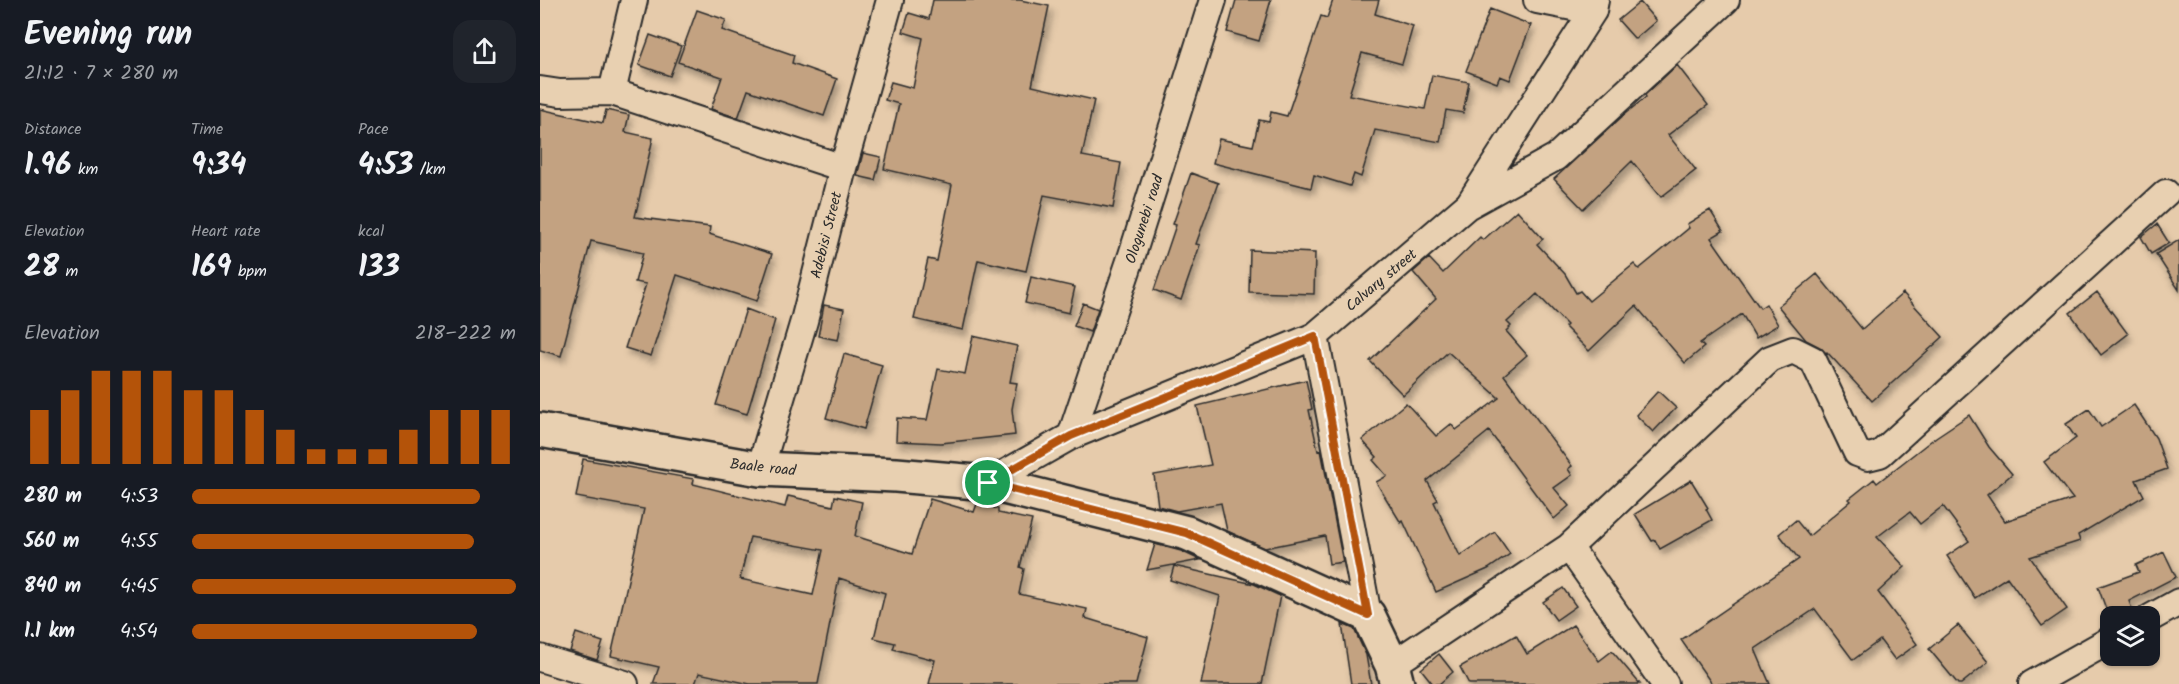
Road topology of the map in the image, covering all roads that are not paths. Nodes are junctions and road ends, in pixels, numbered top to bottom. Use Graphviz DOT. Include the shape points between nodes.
graph roads {
  1 [pos="634,0"];
  2 [pos="890,0"];
  3 [pos="1213,0"];
  4 [pos="1537,0"];
  5 [pos="1726,0"];
  6 [pos="1594,5"];
  7 [pos="540,90"];
  8 [pos="612,92"];
  9 [pos="843,168"];
  10 [pos="2166,193"];
  11 [pos="1467,206"];
  12 [pos="1315,336"];
  13 [pos="540,430"];
  14 [pos="1071,436"];
  15 [pos="760,469"];
  16 [pos="988,483"];
  17 [pos="1569,546"];
  18 [pos="2179,602"];
  19 [pos="2160,612"];
  20 [pos="1368,615"];
  21 [pos="2100,646"];
  22 [pos="540,658"];
  23 [pos="1395,674"];
  24 [pos="625,684"];
  25 [pos="1665,684"];
  26 [pos="2033,684"];
  1 -- 8 [label="street"];
  2 -- 9 [label="street, Adebisi Street"];
  3 -- 14 [label="street, Ologunebi road"];
  4 -- 6 [label="street"];
  5 -- 11 [label="street, Calvary street" via="1556,157"];
  6 -- 11 [label="street"];
  7 -- 8 [label="street"];
  8 -- 9 [label="street"];
  9 -- 15 [label="street, Adebisi Street" via="804,321"];
  10 -- 17 [label="street" via="1880,454 1868,457 1857,453 1813,360 1793,350 1770,359"];
  11 -- 12 [label="street, Calvary street"];
  12 -- 14 [label="street, Calvary street"];
  12 -- 20 [label="street"];
  13 -- 15 [label="street, Baale road"];
  14 -- 16 [label="street, Calvary street"];
  15 -- 16 [label="street, Baale road"];
  16 -- 20 [label="street, Baale road" via="1187,533"];
  17 -- 23 [label="street"];
  17 -- 25 [label="street"];
  18 -- 19 [label="street"];
  20 -- 23 [label="street"];
  21 -- 26 [label="street"];
  22 -- 24 [label="street"];
}
